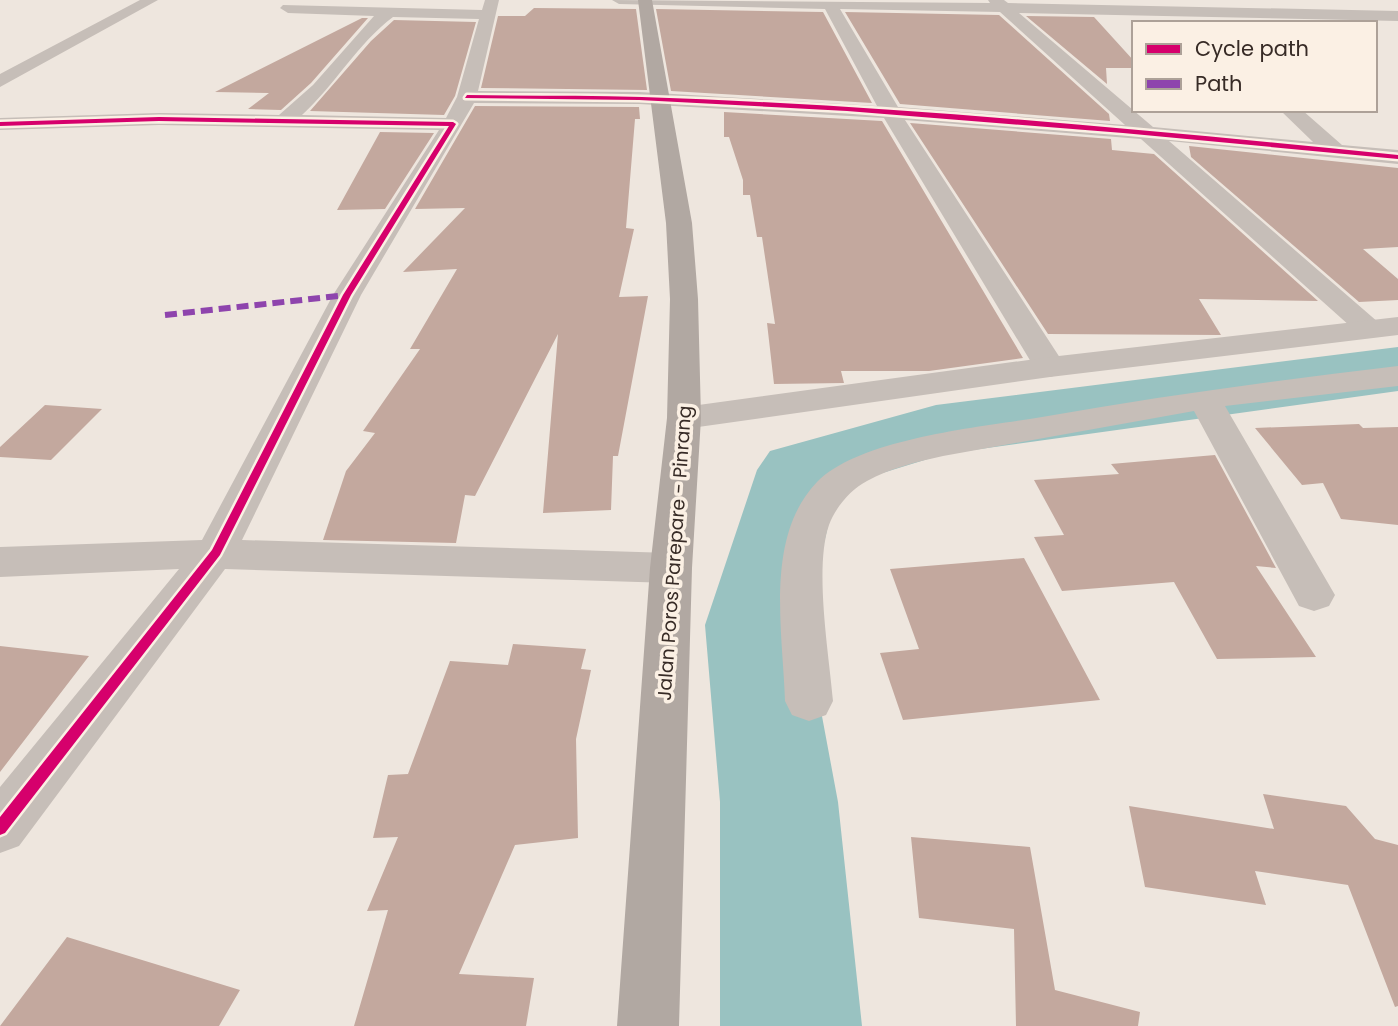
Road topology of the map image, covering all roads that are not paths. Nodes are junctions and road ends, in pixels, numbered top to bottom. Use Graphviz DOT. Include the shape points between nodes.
graph roads {
  1 [pos="150,0"];
  2 [pos="618,0"];
  3 [pos="645,0"];
  4 [pos="1314,0"];
  5 [pos="834,2"];
  6 [pos="998,3"];
  7 [pos="1172,5"];
  8 [pos="288,8"];
  9 [pos="489,8"];
  10 [pos="390,12"];
  11 [pos="1344,15"];
  12 [pos="1398,16"];
  13 [pos="1189,21"];
  14 [pos="0,81"];
  15 [pos="659,91"];
  16 [pos="460,111"];
  17 [pos="1292,112"];
  18 [pos="891,113"];
  19 [pos="285,120"];
  20 [pos="0,124"];
  21 [pos="1147,132"];
  22 [pos="1335,150"];
  23 [pos="1398,157"];
  24 [pos="1385,327"];
  25 [pos="1049,368"];
  26 [pos="1398,376"];
  27 [pos="1204,399"];
  28 [pos="684,418"];
  29 [pos="216,552"];
  30 [pos="0,562"];
  31 [pos="671,568"];
  32 [pos="1314,595"];
  33 [pos="809,701"];
  34 [pos="0,828"];
  35 [pos="648,1026"];
  1 -- 14 [label="street"];
  2 -- 3 [label="street"];
  3 -- 5 [label="street"];
  3 -- 15 [label="highway, Jalan Poros Parepare - Pinrang"];
  4 -- 11 [label="street"];
  5 -- 6 [label="street"];
  5 -- 18 [label="street"];
  6 -- 7 [label="street"];
  6 -- 21 [label="street"];
  7 -- 11 [label="street"];
  7 -- 13 [label="street"];
  8 -- 10 [label="street"];
  9 -- 10 [label="street"];
  9 -- 16 [label="street"];
  10 -- 19 [label="street" via="372,25 320,89"];
  11 -- 12 [label="street"];
  15 -- 16 [label="street"];
  15 -- 18 [label="street"];
  15 -- 28 [label="highway, Jalan Poros Parepare - Pinrang" via="680,223"];
  16 -- 19 [label="street"];
  16 -- 29 [label="street" via="347,295"];
  17 -- 22 [label="street"];
  18 -- 21 [label="street"];
  18 -- 25 [label="street"];
  19 -- 20 [label="street"];
  21 -- 22 [label="street"];
  21 -- 24 [label="street"];
  22 -- 23 [label="street"];
  24 -- 25 [label="street"];
  25 -- 28 [label="street"];
  26 -- 27 [label="street"];
  27 -- 32 [label="street"];
  27 -- 33 [label="street" via="943,445 895,456 852,473 829,492 809,525 802,574"];
  28 -- 31 [label="highway, Jalan Poros Parepare - Pinrang"];
  29 -- 30 [label="street"];
  29 -- 31 [label="street"];
  29 -- 34 [label="street"];
  31 -- 35 [label="highway, Jalan Poros Parepare - Pinrang"];
}
